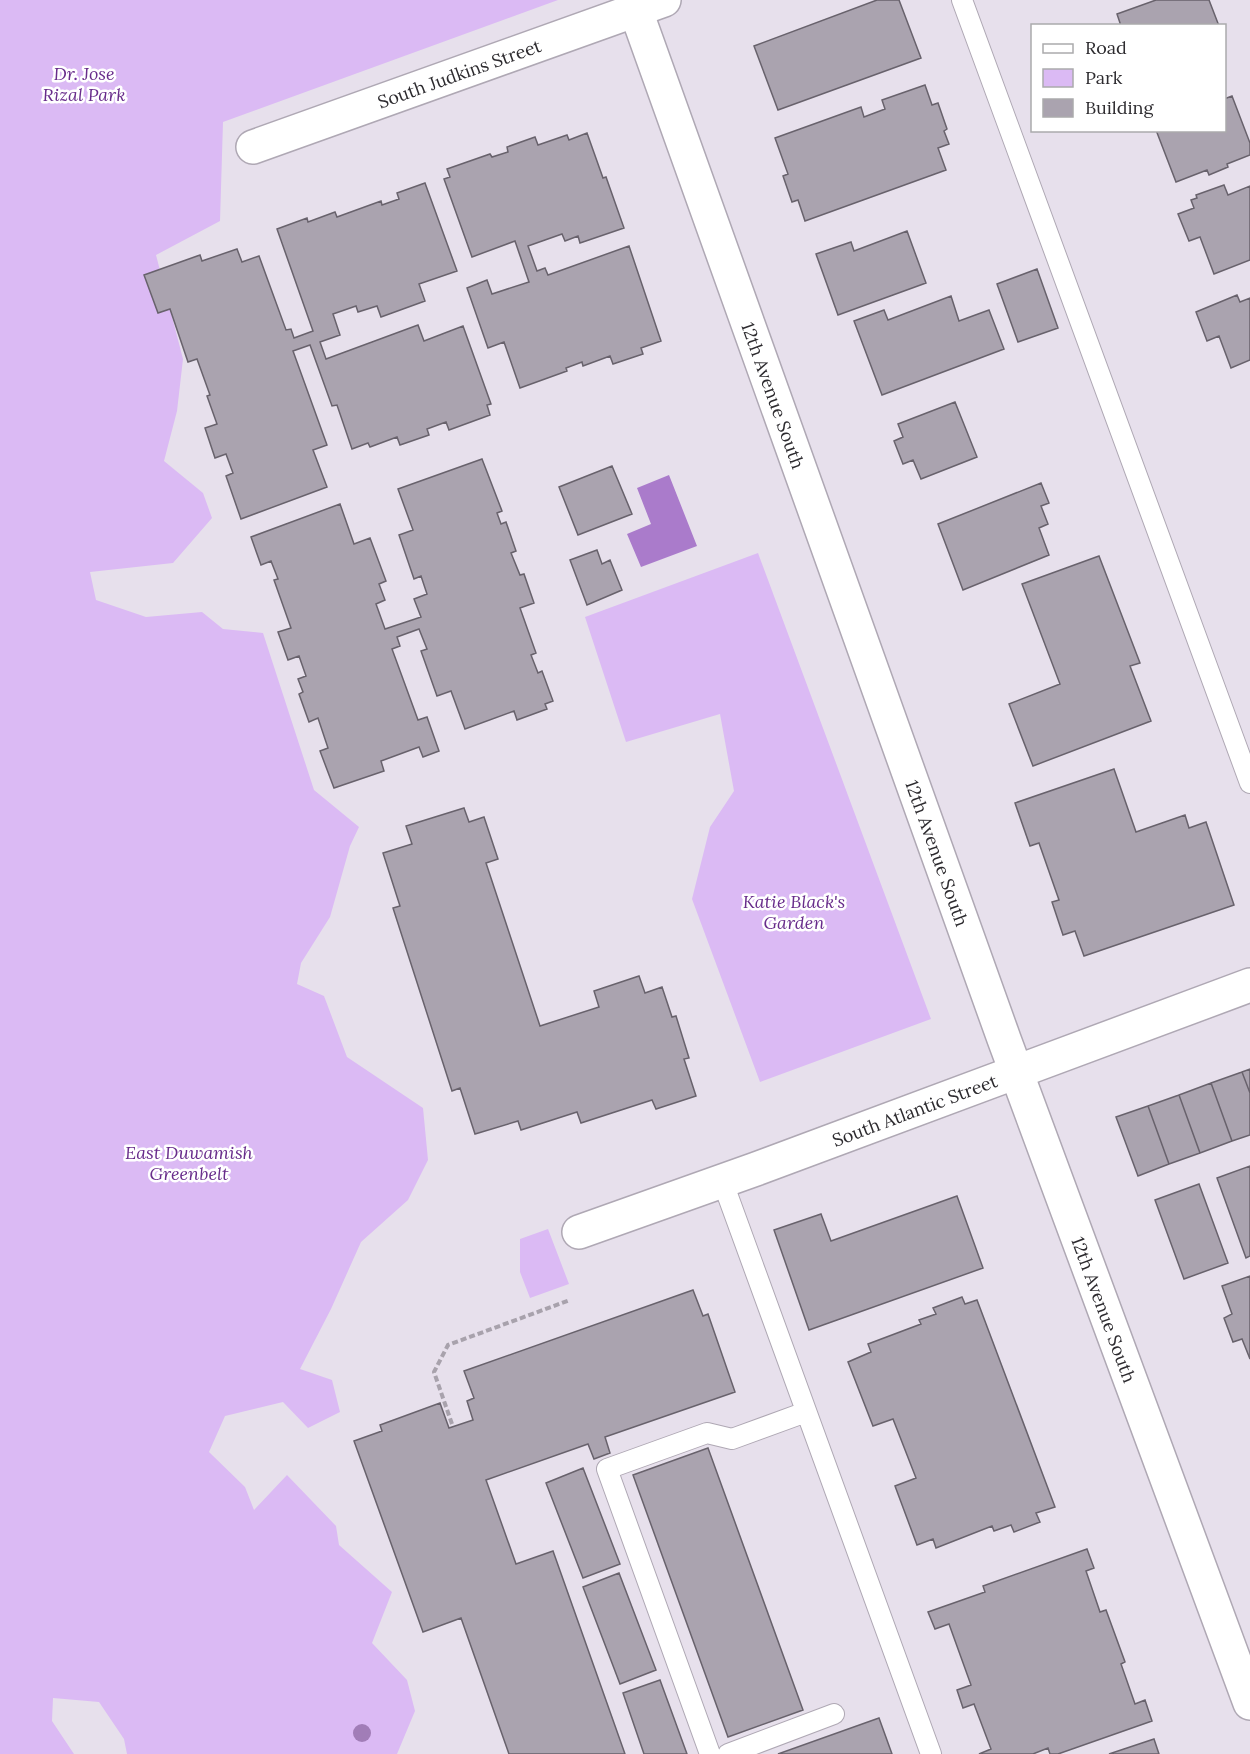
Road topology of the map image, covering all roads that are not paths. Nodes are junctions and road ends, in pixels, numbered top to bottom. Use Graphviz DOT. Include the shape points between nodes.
graph roads {
  1 [pos="962,0"];
  2 [pos="644,4"];
  3 [pos="253,147"];
  4 [pos="1250,783"];
  5 [pos="1250,985"];
  6 [pos="1016,1072"];
  7 [pos="722,1180"];
  8 [pos="579,1232"];
  9 [pos="806,1412"];
  10 [pos="1250,1703"];
  11 [pos="834,1714"];
  12 [pos="710,1754"];
  13 [pos="728,1754"];
  14 [pos="931,1754"];
  1 -- 4 [label="lane"];
  2 -- 3 [label="street, South Judkins Street"];
  2 -- 6 [label="street, 12th Avenue South"];
  5 -- 6 [label="street, South Atlantic Street"];
  6 -- 7 [label="street, South Atlantic Street"];
  6 -- 10 [label="street, 12th Avenue South"];
  7 -- 8 [label="street, South Atlantic Street"];
  7 -- 9 [label="lane"];
  9 -- 12 [label="lane" via="732,1439 707,1433 607,1468"];
  9 -- 14 [label="lane"];
  11 -- 13 [label="lane"];
}
